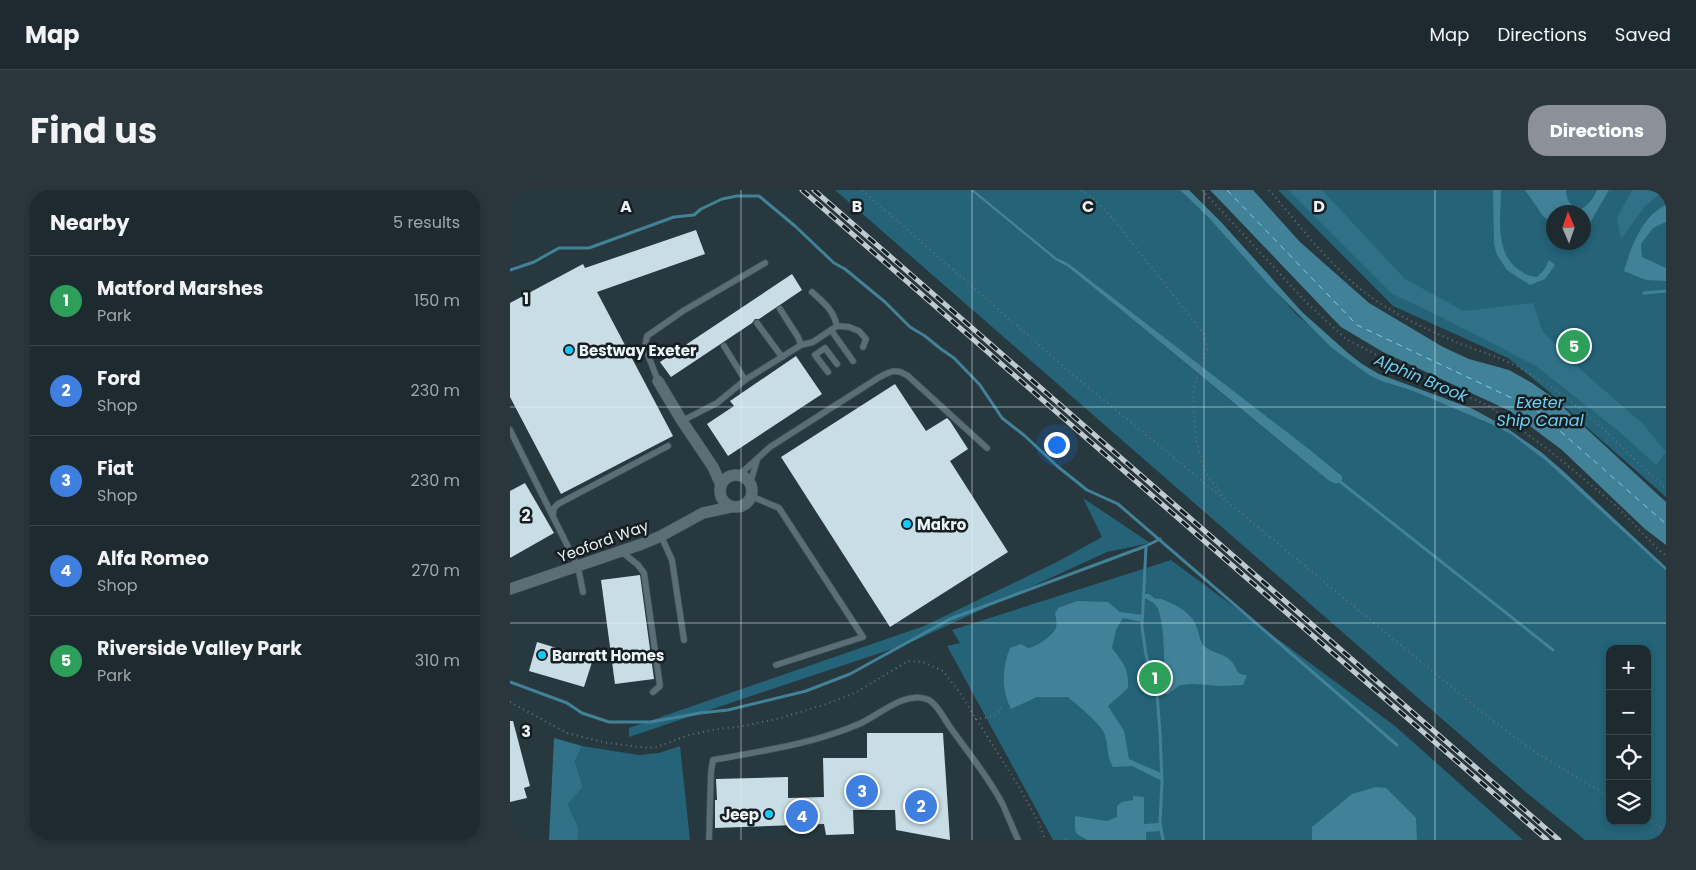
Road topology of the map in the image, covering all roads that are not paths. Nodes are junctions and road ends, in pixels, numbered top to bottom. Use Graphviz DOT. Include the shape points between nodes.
graph roads {
  1 [pos="765,263"];
  2 [pos="812,292"];
  3 [pos="780,310"];
  4 [pos="757,323"];
  5 [pos="834,328"];
  6 [pos="814,342"];
  7 [pos="724,346"];
  8 [pos="801,346"];
  9 [pos="863,346"];
  10 [pos="820,351"];
  11 [pos="782,357"];
  12 [pos="853,361"];
  13 [pos="837,364"];
  14 [pos="828,372"];
  15 [pos="745,380"];
  16 [pos="658,382"];
  17 [pos="682,421"];
  18 [pos="510,430"];
  19 [pos="668,446"];
  20 [pos="987,448"];
  21 [pos="757,460"];
  22 [pos="713,467"];
  23 [pos="735,476"];
  24 [pos="750,484"];
  25 [pos="720,488"];
  26 [pos="751,496"];
  27 [pos="732,507"];
  28 [pos="703,513"];
  29 [pos="553,514"];
  30 [pos="661,536"];
  31 [pos="622,552"];
  32 [pos="578,567"];
  33 [pos="510,589"];
  34 [pos="583,592"];
  35 [pos="684,640"];
  36 [pos="776,665"];
  37 [pos="653,692"];
  38 [pos="709,840"];
  39 [pos="1018,840"];
  1 -- 16 [label="lane" via="647,336 645,347"];
  2 -- 5 [label="lane" via="831,310 835,317"];
  3 -- 8 [label="lane"];
  4 -- 11 [label="lane"];
  5 -- 6 [label="lane"];
  5 -- 9 [label="lane" via="849,327 859,331 866,339"];
  5 -- 12 [label="lane"];
  6 -- 8 [label="lane"];
  6 -- 10 [label="lane"];
  7 -- 15 [label="lane"];
  8 -- 11 [label="lane"];
  10 -- 13 [label="lane" via="825,348"];
  10 -- 14 [label="lane" via="816,355"];
  11 -- 15 [label="lane"];
  15 -- 17 [label="lane" via="717,402"];
  16 -- 17 [label="street"];
  17 -- 22 [label="street"];
  18 -- 29 [label="lane"];
  19 -- 29 [label="lane" via="558,504"];
  20 -- 21 [label="lane" via="900,370 870,383 764,451"];
  21 -- 23 [label="lane"];
  21 -- 24 [label="lane"];
  22 -- 23 [label="street" via="721,473"];
  22 -- 25 [label="street"];
  23 -- 24 [label="street" via="743,477"];
  23 -- 25 [label="street" via="727,478"];
  24 -- 26 [label="street"];
  25 -- 27 [label="street" via="723,501"];
  25 -- 28 [label="street"];
  26 -- 27 [label="street" via="741,506"];
  26 -- 36 [label="lane" via="779,508 863,637"];
  27 -- 28 [label="street"];
  28 -- 30 [label="street, Yeoford Way"];
  29 -- 32 [label="lane"];
  30 -- 31 [label="street, Yeoford Way"];
  30 -- 35 [label="lane" via="672,560"];
  31 -- 32 [label="street, Yeoford Way"];
  31 -- 37 [label="lane" via="644,573 660,686"];
  32 -- 33 [label="street, Yeoford Way"];
  32 -- 34 [label="lane"];
  38 -- 39 [label="lane" via="712,760 829,735 862,723 906,699 917,698 928,700 936,707 976,763 1002,804"];
}
